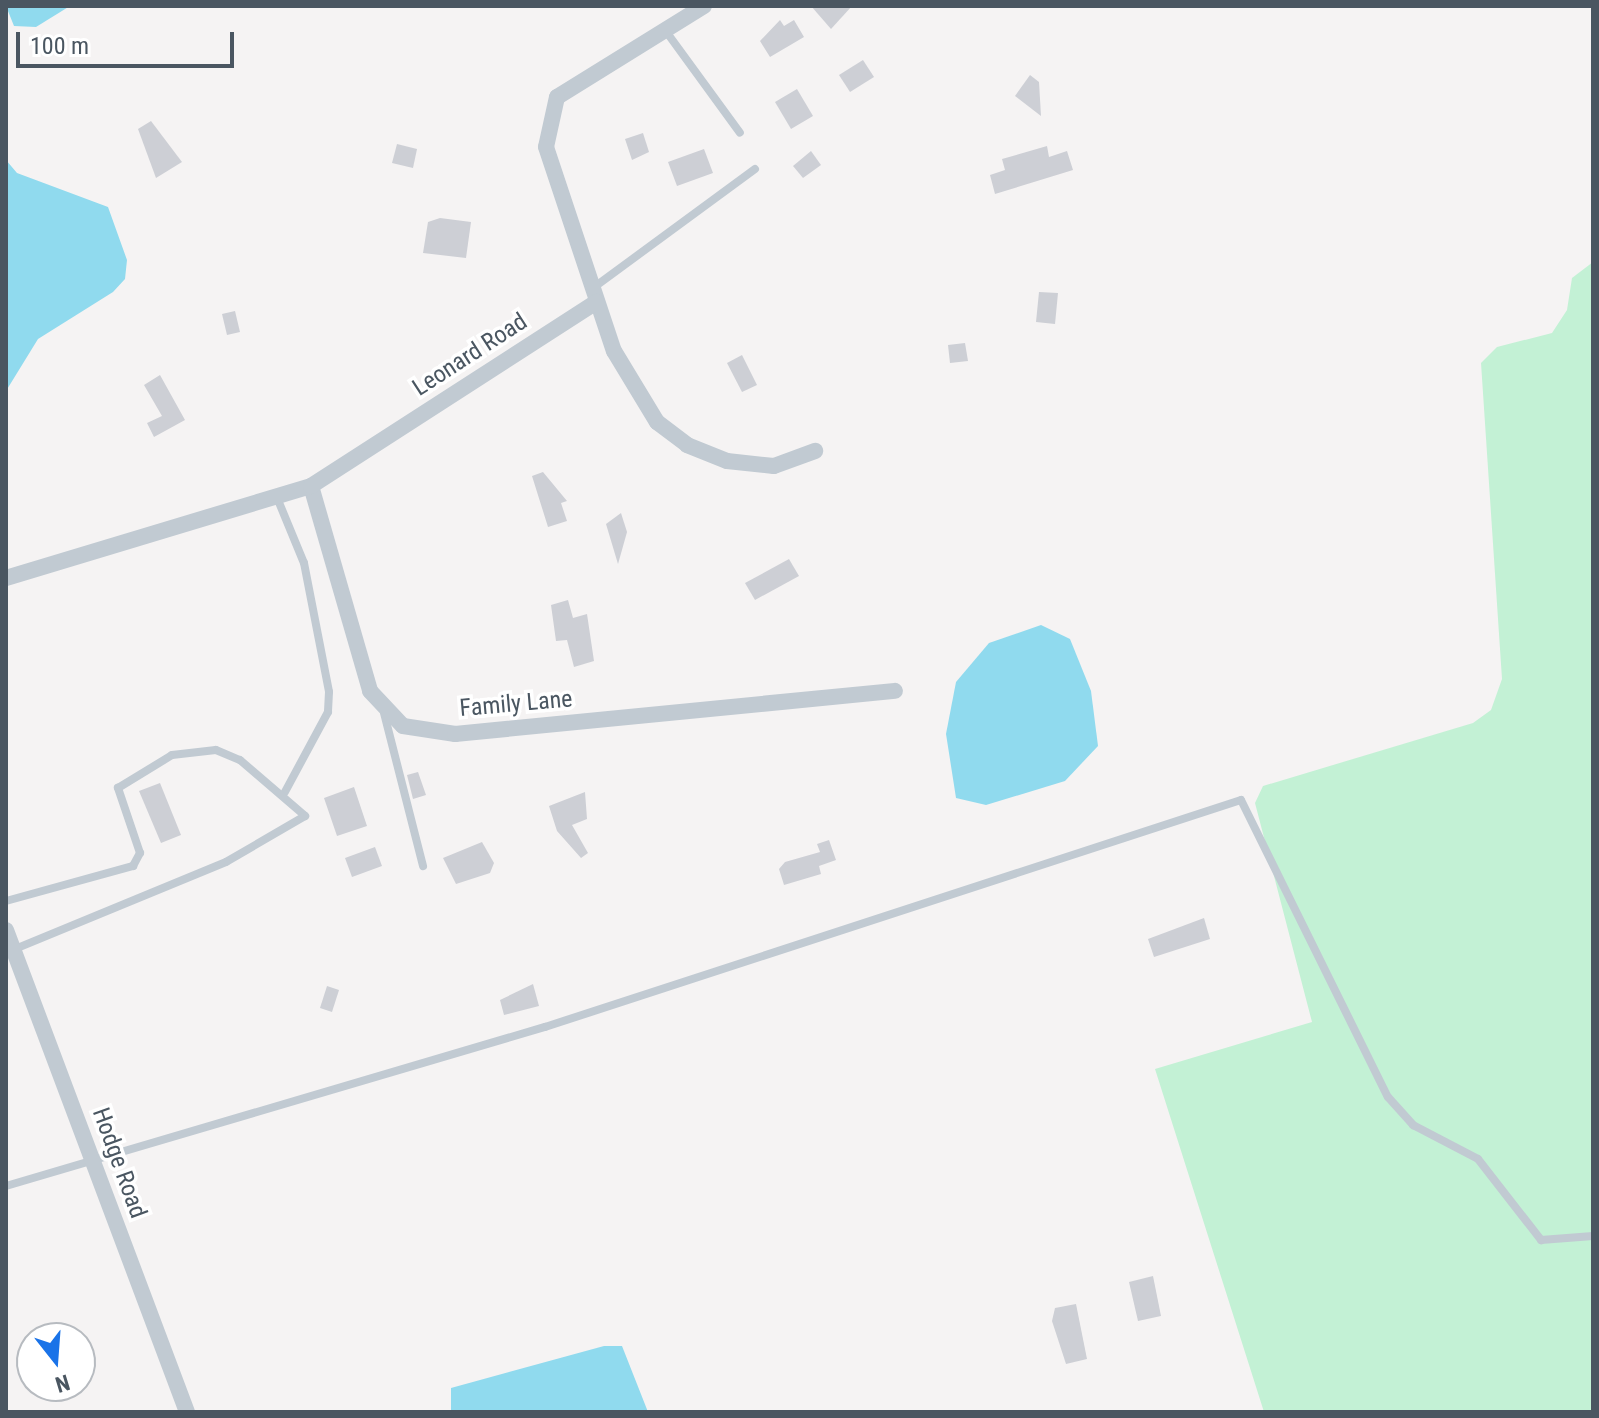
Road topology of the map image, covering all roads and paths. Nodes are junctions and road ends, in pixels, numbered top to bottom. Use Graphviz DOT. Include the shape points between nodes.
graph roads {
  1 [pos="704,6"];
  2 [pos="665,29"];
  3 [pos="740,133"];
  4 [pos="755,169"];
  5 [pos="594,296"];
  6 [pos="815,451"];
  7 [pos="311,486"];
  8 [pos="278,500"];
  9 [pos="6,578"];
  10 [pos="895,691"];
  11 [pos="384,713"];
  12 [pos="285,792"];
  13 [pos="423,866"];
  14 [pos="6,901"];
  15 [pos="6,930"];
  16 [pos="15,949"];
  17 [pos="92,1162"];
  18 [pos="6,1186"];
  19 [pos="1593,1236"];
  20 [pos="187,1412"];
  1 -- 2 [label="street"];
  2 -- 3 [label="lane"];
  2 -- 5 [label="street" via="570,87 549,110 546,147"];
  4 -- 5 [label="lane"];
  5 -- 6 [label="street" via="629,383 687,445 727,461 774,466"];
  5 -- 7 [label="street, Leonard Road"];
  7 -- 8 [label="street, Leonard Road"];
  7 -- 11 [label="street" via="370,691"];
  8 -- 9 [label="street, Leonard Road"];
  8 -- 12 [label="lane" via="304,563 329,692 328,712"];
  10 -- 11 [label="street, Family Lane" via="455,734 428,734"];
  11 -- 13 [label="lane"];
  12 -- 14 [label="lane" via="216,750 172,755 118,788 140,853 133,866"];
  12 -- 16 [label="lane" via="305,816 226,862"];
  15 -- 16 [label="street, Hodge Road"];
  16 -- 17 [label="street, Hodge Road"];
  17 -- 18 [label="lane"];
  17 -- 19 [label="lane" via="545,1027 1241,800 1388,1097 1413,1125 1478,1159 1541,1240"];
  17 -- 20 [label="street, Hodge Road"];
}
